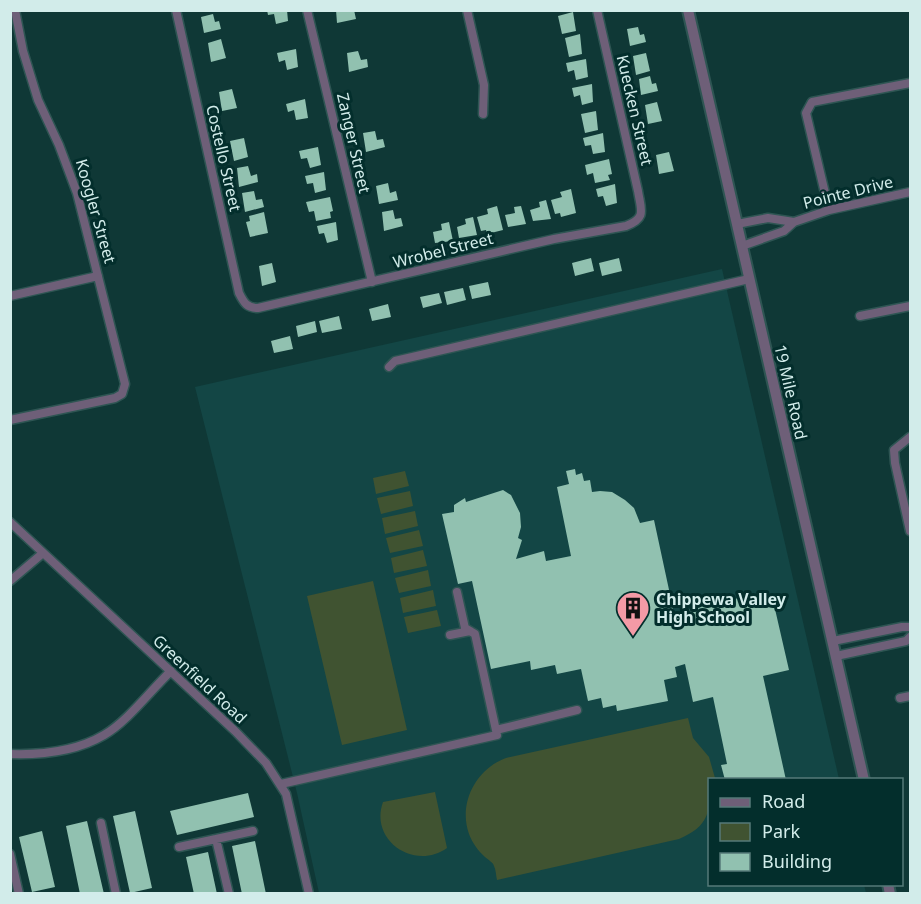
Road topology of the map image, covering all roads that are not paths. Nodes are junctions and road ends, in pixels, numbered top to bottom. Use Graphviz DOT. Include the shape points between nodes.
graph roads {
  1 [pos="15,10"];
  2 [pos="176,10"];
  3 [pos="307,10"];
  4 [pos="467,10"];
  5 [pos="597,10"];
  6 [pos="688,10"];
  7 [pos="910,83"];
  8 [pos="483,114"];
  9 [pos="910,192"];
  10 [pos="829,210"];
  11 [pos="641,216"];
  12 [pos="794,222"];
  13 [pos="737,224"];
  14 [pos="742,246"];
  15 [pos="99,276"];
  16 [pos="749,279"];
  17 [pos="372,282"];
  18 [pos="10,296"];
  19 [pos="910,306"];
  20 [pos="250,308"];
  21 [pos="860,316"];
  22 [pos="388,367"];
  23 [pos="10,420"];
  24 [pos="910,437"];
  25 [pos="10,522"];
  26 [pos="910,531"];
  27 [pos="43,554"];
  28 [pos="10,581"];
  29 [pos="457,592"];
  30 [pos="910,627"];
  31 [pos="470,631"];
  32 [pos="450,635"];
  33 [pos="910,637"];
  34 [pos="833,641"];
  35 [pos="836,656"];
  36 [pos="171,671"];
  37 [pos="910,696"];
  38 [pos="900,698"];
  39 [pos="578,710"];
  40 [pos="496,730"];
  41 [pos="10,754"];
  42 [pos="864,778"];
  43 [pos="281,784"];
  44 [pos="101,823"];
  45 [pos="253,831"];
  46 [pos="216,839"];
  47 [pos="178,847"];
  48 [pos="10,854"];
  49 [pos="19,894"];
  50 [pos="116,894"];
  51 [pos="229,894"];
  52 [pos="309,894"];
  1 -- 15 [label="street, Koogler Street" via="38,100 69,167"];
  2 -- 20 [label="street, Costello Street" via="240,293"];
  3 -- 17 [label="street, Zanger Street"];
  4 -- 8 [label="street" via="484,85"];
  5 -- 11 [label="street, Kuecken Street"];
  6 -- 13 [label="street, 19 Mile Road"];
  7 -- 10 [label="street" via="812,102 808,106 806,113"];
  9 -- 10 [label="street, Pointe Drive"];
  10 -- 12 [label="street, Pointe Drive"];
  11 -- 17 [label="street, Wrobel Street" via="627,226"];
  12 -- 13 [label="street, Pointe Drive" via="768,218"];
  12 -- 14 [label="street, Pointe Drive" via="784,231"];
  13 -- 14 [label="street, 19 Mile Road"];
  14 -- 16 [label="street, 19 Mile Road"];
  15 -- 18 [label="street"];
  15 -- 23 [label="street, Koogler Street" via="124,389 115,398"];
  16 -- 22 [label="street" via="394,361"];
  16 -- 34 [label="street, 19 Mile Road"];
  17 -- 20 [label="street, Wrobel Street"];
  19 -- 21 [label="street"];
  24 -- 26 [label="street" via="894,450"];
  25 -- 27 [label="street, Greenfield Road"];
  27 -- 28 [label="street"];
  27 -- 36 [label="street, Greenfield Road"];
  29 -- 31 [label="street" via="465,628"];
  30 -- 34 [label="street"];
  31 -- 32 [label="street"];
  31 -- 40 [label="street" via="475,634"];
  33 -- 35 [label="street"];
  34 -- 35 [label="street, 19 Mile Road"];
  35 -- 42 [label="street, 19 Mile Road"];
  36 -- 41 [label="street" via="106,735 44,754"];
  36 -- 43 [label="street, Greenfield Road" via="252,749"];
  37 -- 38 [label="street"];
  39 -- 40 [label="street"];
  40 -- 43 [label="street" via="497,735"];
  43 -- 52 [label="street, Greenfield Road" via="290,804"];
  44 -- 50 [label="street"];
  45 -- 46 [label="street"];
  46 -- 47 [label="street"];
  46 -- 51 [label="street"];
  48 -- 49 [label="street"];
}
